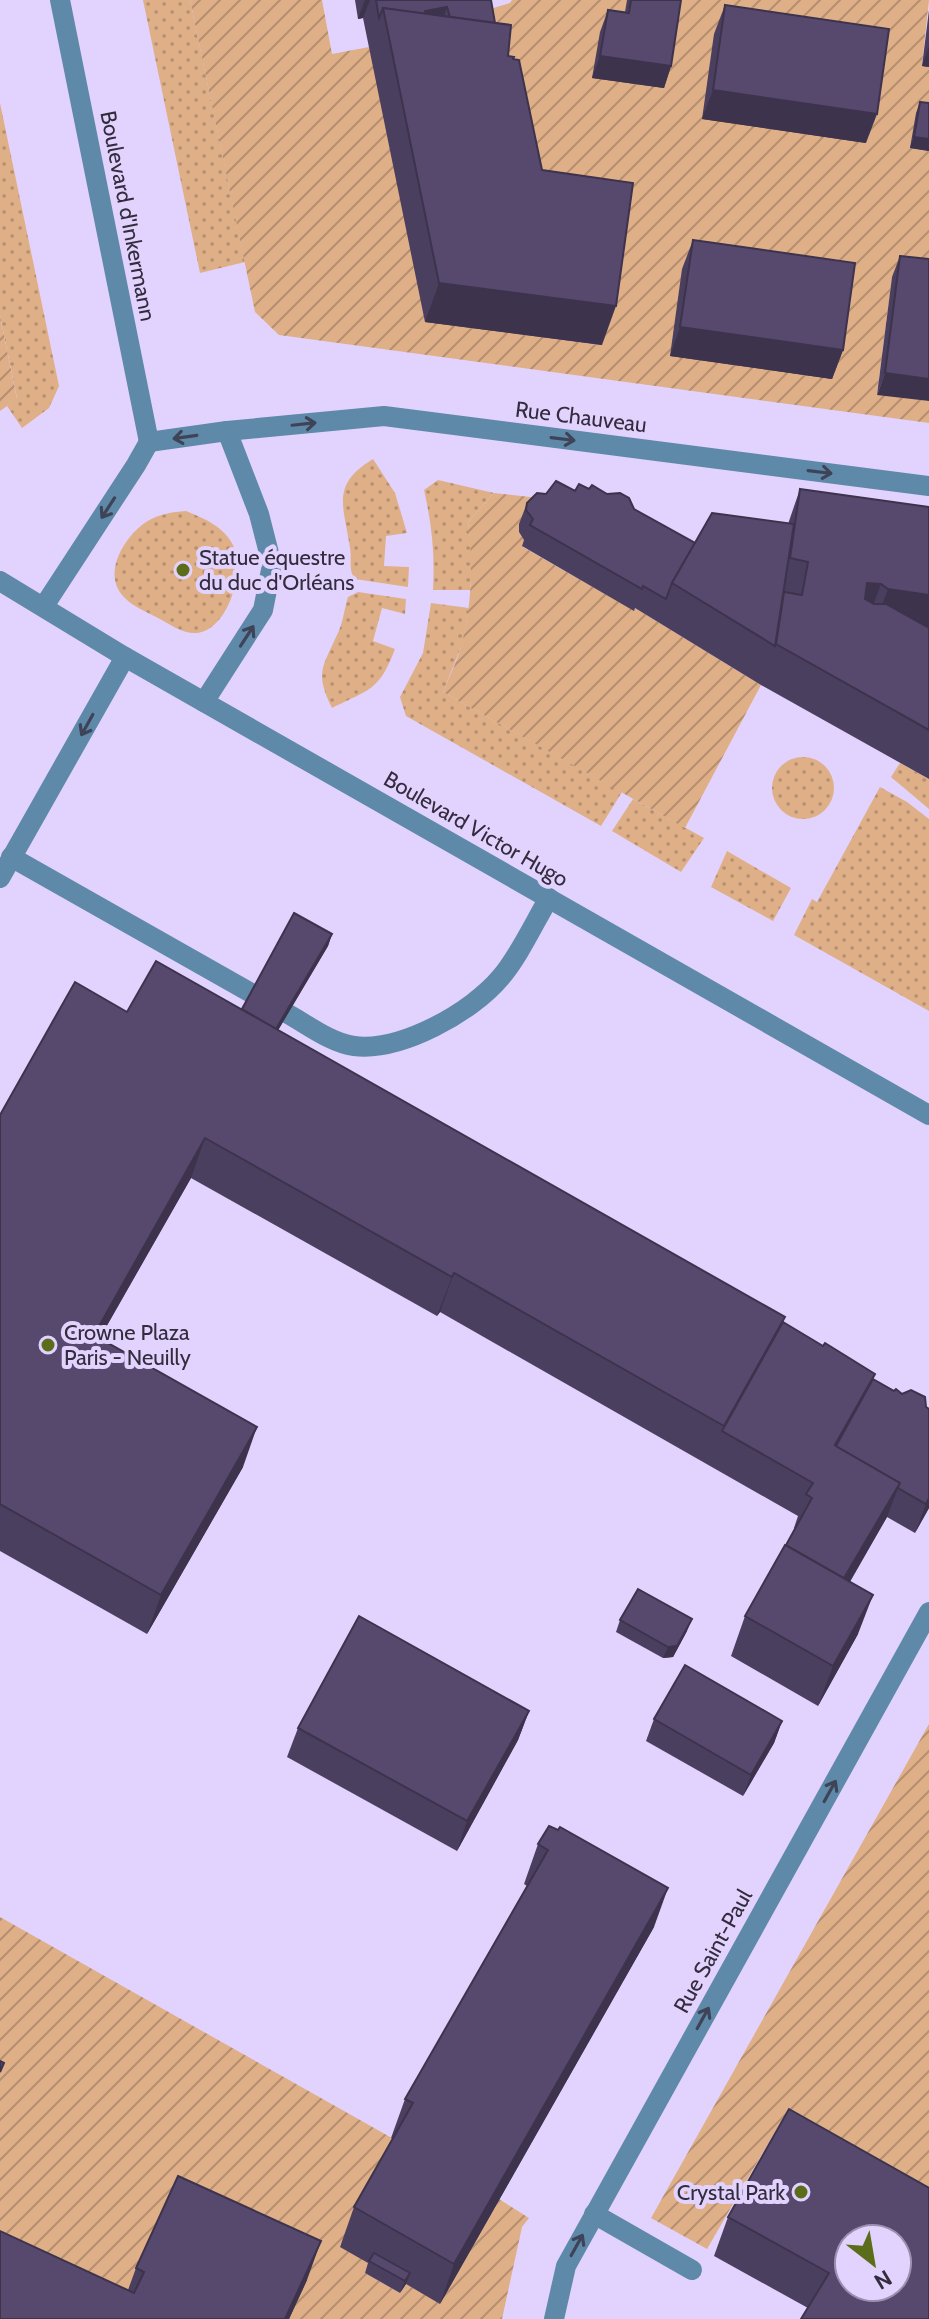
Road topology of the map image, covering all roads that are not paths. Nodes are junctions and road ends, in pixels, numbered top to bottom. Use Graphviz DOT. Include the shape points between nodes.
graph roads {
  1 [pos="60,0"];
  2 [pos="227,431"];
  3 [pos="149,442"];
  4 [pos="929,486"];
  5 [pos="0,581"];
  6 [pos="44,606"];
  7 [pos="125,657"];
  8 [pos="204,702"];
  9 [pos="11,857"];
  10 [pos="0,878"];
  11 [pos="549,898"];
  12 [pos="253,994"];
  13 [pos="288,1014"];
  14 [pos="929,1115"];
  15 [pos="929,1612"];
  16 [pos="594,2214"];
  17 [pos="692,2270"];
  18 [pos="554,2319"];
  1 -- 3 [label="street, Boulevard d'Inkermann"];
  2 -- 3 [label="street, Rue Chauveau, one-way"];
  2 -- 4 [label="street, Rue Chauveau, one-way" via="384,416"];
  8 -- 2 [label="street, one-way" via="263,610 272,565"];
  3 -- 6 [label="street, one-way"];
  5 -- 6 [label="street, Boulevard Victor Hugo"];
  6 -- 7 [label="street, Boulevard Victor Hugo"];
  7 -- 8 [label="street, Boulevard Victor Hugo"];
  7 -- 9 [label="street, one-way"];
  8 -- 11 [label="street, Boulevard Victor Hugo"];
  9 -- 10 [label="street"];
  9 -- 12 [label="street"];
  11 -- 13 [label="street" via="501,977 469,1007 427,1030 386,1044 354,1046"];
  11 -- 14 [label="street, Boulevard Victor Hugo"];
  16 -- 15 [label="street, Rue Saint-Paul, one-way"];
  16 -- 17 [label="street"];
  18 -- 16 [label="street, Rue Saint-Paul, one-way" via="566,2266"];
}
